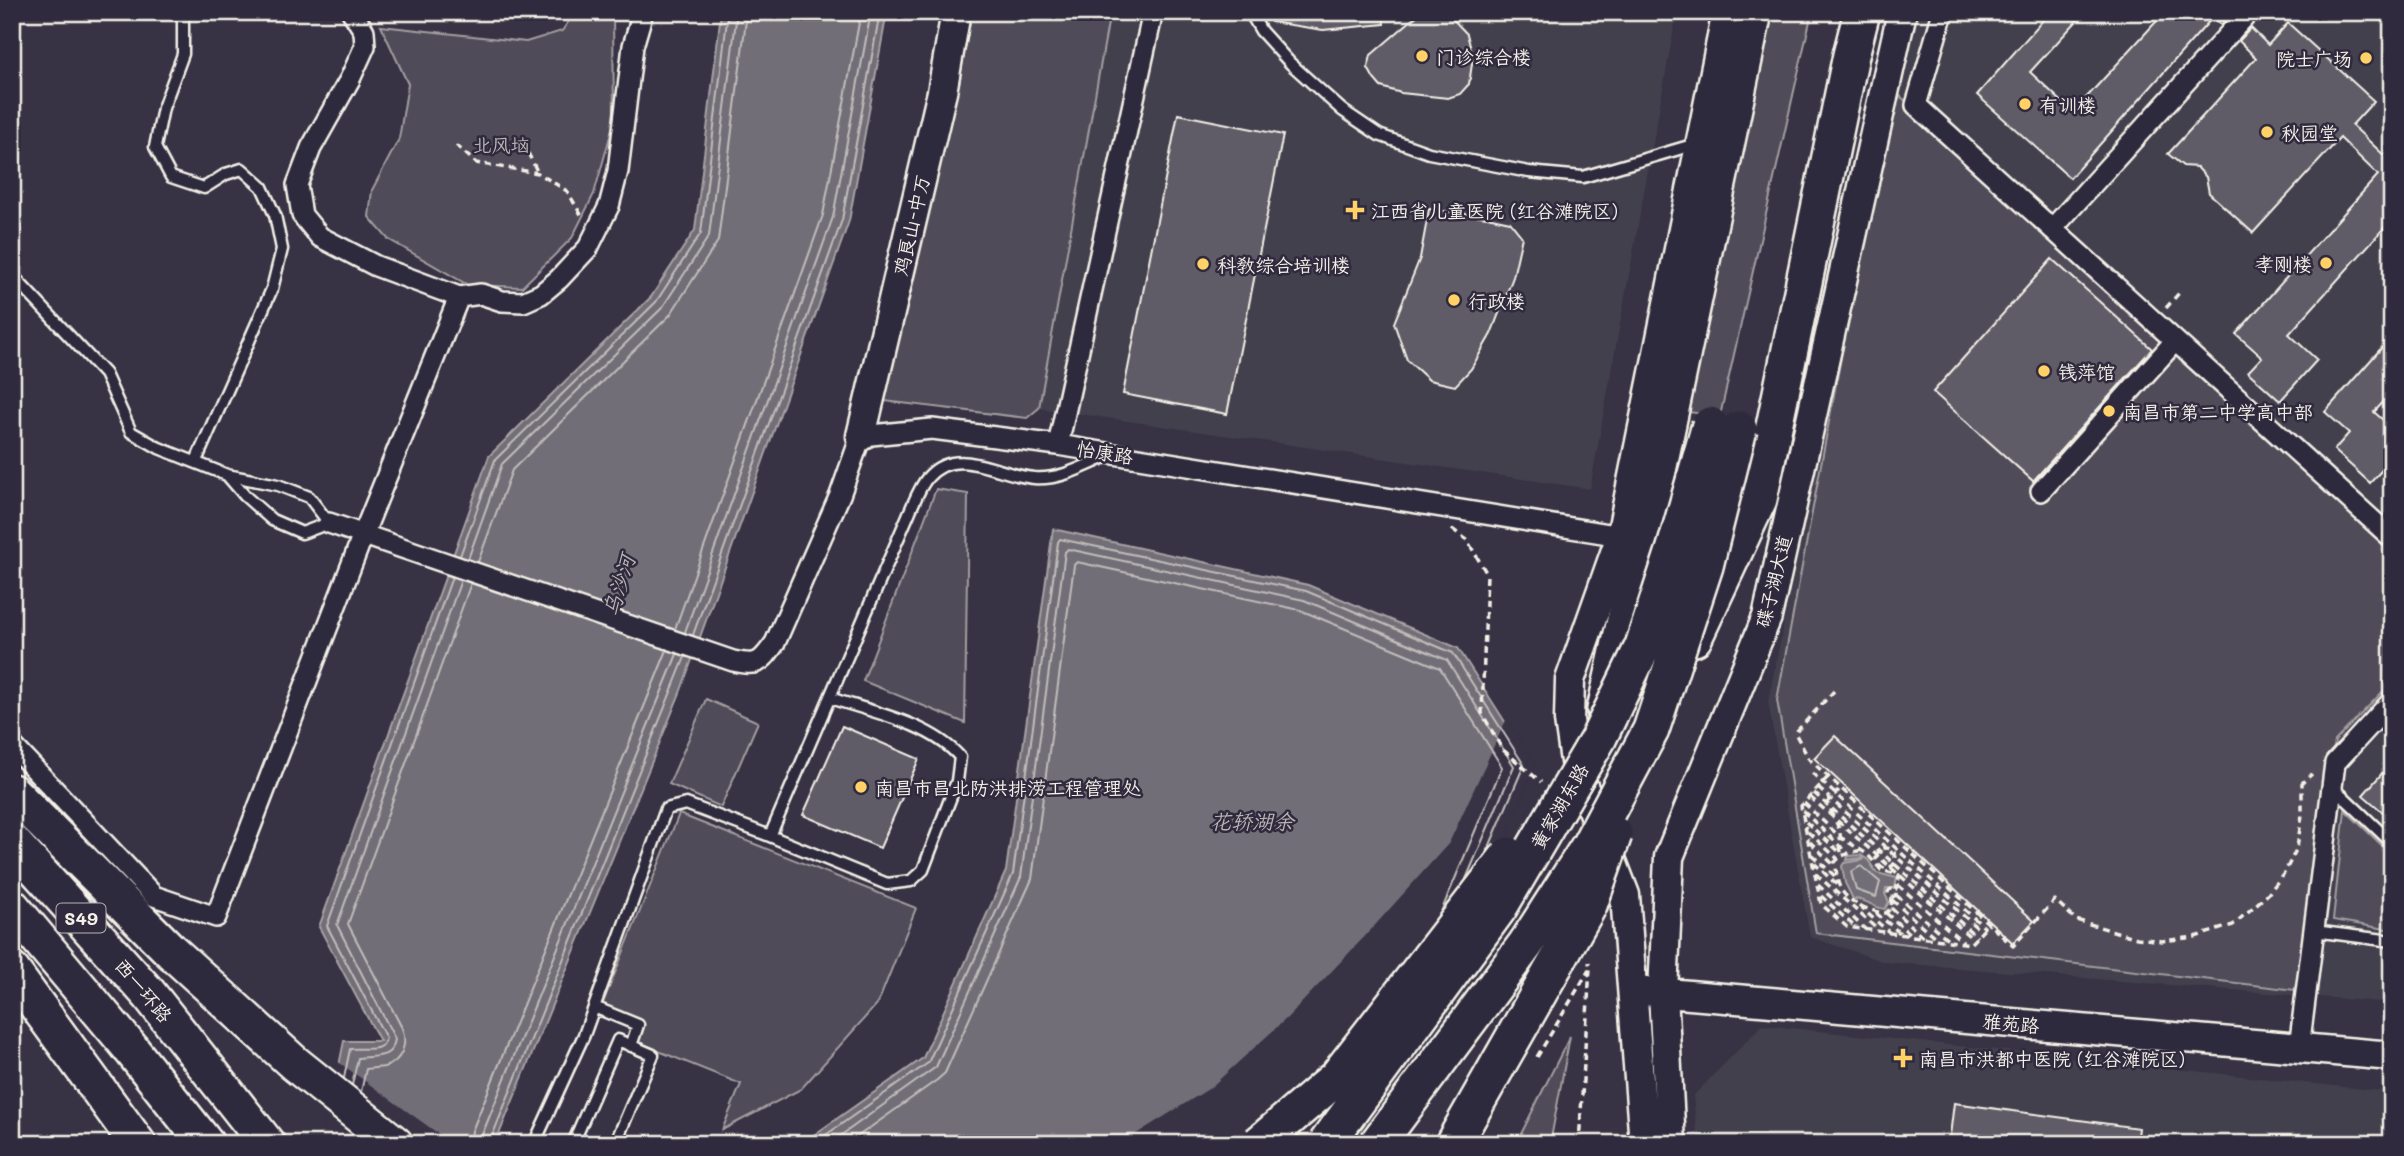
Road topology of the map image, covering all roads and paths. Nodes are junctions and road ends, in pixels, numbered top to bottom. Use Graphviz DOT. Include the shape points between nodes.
graph roads {
  1 [pos="177,12"];
  2 [pos="352,12"];
  3 [pos="643,12"];
  4 [pos="956,12"];
  5 [pos="1153,12"];
  6 [pos="1251,12"];
  7 [pos="1727,12"];
  8 [pos="1754,12"];
  9 [pos="1863,12"];
  10 [pos="1902,12"];
  11 [pos="1943,12"];
  12 [pos="2249,12"];
  13 [pos="1700,143"];
  14 [pos="456,145"];
  15 [pos="528,153"];
  16 [pos="538,173"];
  17 [pos="2052,229"];
  18 [pos="594,236"];
  19 [pos="12,275"];
  20 [pos="459,297"];
  21 [pos="2175,341"];
  22 [pos="861,436"];
  23 [pos="1058,445"];
  24 [pos="1112,454"];
  25 [pos="196,461"];
  26 [pos="228,475"];
  27 [pos="2041,491"];
  28 [pos="329,523"];
  29 [pos="363,535"];
  30 [pos="1621,536"];
  31 [pos="2392,538"];
  32 [pos="1833,691"];
  33 [pos="830,698"];
  34 [pos="2392,701"];
  35 [pos="1651,730"];
  36 [pos="1598,739"];
  37 [pos="12,745"];
  38 [pos="2334,764"];
  39 [pos="1812,773"];
  40 [pos="1828,777"];
  41 [pos="1823,783"];
  42 [pos="2331,785"];
  43 [pos="1818,788"];
  44 [pos="1841,788"];
  45 [pos="12,792"];
  46 [pos="1814,793"];
  47 [pos="1835,794"];
  48 [pos="1810,797"];
  49 [pos="1831,799"];
  50 [pos="1804,803"];
  51 [pos="1829,806"];
  52 [pos="1802,810"];
  53 [pos="1834,818"];
  54 [pos="1804,820"];
  55 [pos="1806,830"];
  56 [pos="770,836"];
  57 [pos="1840,836"];
  58 [pos="1808,841"];
  59 [pos="12,842"];
  60 [pos="2392,843"];
  61 [pos="1841,846"];
  62 [pos="1887,848"];
  63 [pos="1861,850"];
  64 [pos="1811,853"];
  65 [pos="1878,853"];
  66 [pos="1842,856"];
  67 [pos="1896,856"];
  68 [pos="1812,862"];
  69 [pos="1879,865"];
  70 [pos="1892,865"];
  71 [pos="1836,867"];
  72 [pos="1815,872"];
  73 [pos="1899,875"];
  74 [pos="1837,878"];
  75 [pos="1817,883"];
  76 [pos="1898,886"];
  77 [pos="1839,887"];
  78 [pos="1894,896"];
  79 [pos="1857,904"];
  80 [pos="12,908"];
  81 [pos="1891,908"];
  82 [pos="1872,909"];
  83 [pos="1886,913"];
  84 [pos="1985,928"];
  85 [pos="1867,930"];
  86 [pos="2314,931"];
  87 [pos="1880,932"];
  88 [pos="1890,933"];
  89 [pos="1901,935"];
  90 [pos="1913,936"];
  91 [pos="1924,938"];
  92 [pos="1975,939"];
  93 [pos="1937,940"];
  94 [pos="1950,941"];
  95 [pos="2392,941"];
  96 [pos="1964,943"];
  97 [pos="1590,968"];
  98 [pos="12,971"];
  99 [pos="1631,990"];
  100 [pos="1663,993"];
  101 [pos="594,1007"];
  102 [pos="631,1046"];
  103 [pos="2299,1048"];
  104 [pos="2392,1056"];
  105 [pos="1536,1059"];
  106 [pos="138,1144"];
  107 [pos="206,1144"];
  108 [pos="267,1144"];
  109 [pos="395,1144"];
  110 [pos="534,1144"];
  111 [pos="576,1144"];
  112 [pos="615,1144"];
  113 [pos="1259,1144"];
  114 [pos="1326,1144"];
  115 [pos="1377,1144"];
  116 [pos="1453,1144"];
  117 [pos="1644,1144"];
  118 [pos="1671,1144"];
  1 -- 25 [label="lane" via="183,20 183,54 163,107 155,147 171,177 204,188 242,169 262,187 275,215 282,249 272,289"];
  2 -- 20 [label="street" via="364,31 365,46 311,148 297,185 302,215 320,237 376,266"];
  3 -- 18 [label="street" via="633,46 618,172 609,206"];
  4 -- 22 [label="main road, 鸡良山-中万" via="942,92"];
  5 -- 23 [label="street"];
  6 -- 13 [label="lane" via="1261,31 1291,64 1342,110 1379,135 1429,153 1583,177"];
  7 -- 13 [label="main road"];
  8 -- 36 [label="highway, bridge"];
  9 -- 35 [label="highway, bridge" via="1759,499"];
  10 -- 100 [label="main road, 碟子湖大道" via="1767,617 1670,857"];
  11 -- 17 [label="street" via="1916,105"];
  12 -- 17 [label="street"];
  13 -- 30 [label="main road"];
  14 -- 16 [label="path" via="476,163"];
  15 -- 16 [label="path"];
  16 -- 18 [label="path" via="567,191"];
  17 -- 21 [label="street"];
  18 -- 20 [label="street" via="588,248 541,294 523,302 481,294"];
  19 -- 25 [label="lane" via="105,374 131,432 159,449"];
  20 -- 29 [label="street"];
  21 -- 27 [label="street"];
  21 -- 31 [label="street"];
  22 -- 23 [label="street, 怡康路" via="932,429"];
  22 -- 29 [label="street" via="775,643 763,661 752,665"];
  23 -- 24 [label="street, 怡康路"];
  24 -- 30 [label="street, 怡康路"];
  24 -- 33 [label="lane" via="1058,477 1033,478 966,462 946,463 927,478"];
  25 -- 26 [label="lane"];
  26 -- 28 [label="lane" via="309,497"];
  26 -- 28 [label="lane" via="272,520 302,533"];
  28 -- 29 [label="street"];
  29 -- 37 [label="street" via="216,917 154,896"];
  30 -- 99 [label="main road" via="1570,680 1569,720 1576,768 1625,895"];
  32 -- 40 [label="path" via="1795,733 1809,759"];
  33 -- 56 [label="lane"];
  33 -- 56 [label="lane" via="926,731 948,743 960,757 957,781 923,870 911,881 887,884"];
  34 -- 38 [label="street"];
  35 -- 36 [label="highway, 黄家湖东路, bridge" via="1705,566 1725,427 1675,548 1643,646"];
  35 -- 115 [label="highway, 黄家湖东路, bridge" via="1589,846 1527,944"];
  35 -- 116 [label="highway, bridge" via="1589,905"];
  36 -- 113 [label="highway, bridge" via="1337,1077"];
  36 -- 114 [label="highway, 黄家湖东路, bridge" via="1499,908"];
  38 -- 42 [label="street"];
  38 -- 84 [label="path" via="2328,759 2302,783 2297,848 2268,894 2233,925 2162,942 2076,920 2054,901 2013,946"];
  39 -- 41 [label="path"];
  40 -- 41 [label="path"];
  40 -- 44 [label="path"];
  41 -- 43 [label="path"];
  41 -- 47 [label="path"];
  42 -- 60 [label="lane"];
  42 -- 86 [label="street"];
  43 -- 46 [label="path"];
  43 -- 49 [label="path"];
  44 -- 47 [label="path"];
  44 -- 84 [label="path"];
  45 -- 109 [label="highway" via="172,952 294,1063"];
  46 -- 48 [label="path"];
  46 -- 51 [label="path"];
  47 -- 49 [label="path"];
  47 -- 84 [label="path"];
  48 -- 50 [label="path"];
  48 -- 53 [label="path"];
  49 -- 51 [label="path"];
  49 -- 62 [label="path"];
  50 -- 52 [label="path"];
  50 -- 57 [label="path"];
  51 -- 53 [label="path"];
  51 -- 65 [label="path"];
  52 -- 54 [label="path"];
  52 -- 61 [label="path"];
  53 -- 57 [label="path"];
  53 -- 65 [label="path"];
  54 -- 55 [label="path"];
  54 -- 66 [label="path"];
  55 -- 58 [label="path"];
  55 -- 66 [label="path"];
  56 -- 101 [label="lane" via="686,804 666,809"];
  57 -- 61 [label="path"];
  57 -- 63 [label="path"];
  58 -- 64 [label="path"];
  58 -- 71 [label="path"];
  59 -- 108 [label="highway, 西一环路 / S49" via="149,994"];
  61 -- 66 [label="path"];
  62 -- 65 [label="path"];
  62 -- 67 [label="path"];
  63 -- 66 [label="path"];
  63 -- 69 [label="path"];
  64 -- 68 [label="path"];
  64 -- 74 [label="path"];
  65 -- 69 [label="path"];
  65 -- 70 [label="path"];
  66 -- 71 [label="path"];
  67 -- 70 [label="path"];
  67 -- 84 [label="path"];
  68 -- 72 [label="path"];
  68 -- 77 [label="path"];
  69 -- 70 [label="path"];
  69 -- 73 [label="path" via="1881,870"];
  70 -- 73 [label="path"];
  70 -- 92 [label="path"];
  71 -- 74 [label="path"];
  72 -- 75 [label="path"];
  72 -- 87 [label="path"];
  73 -- 76 [label="path"];
  73 -- 92 [label="path"];
  74 -- 77 [label="path"];
  75 -- 85 [label="path"];
  75 -- 85 [label="path" via="1821,904 1847,927"];
  76 -- 78 [label="path"];
  76 -- 96 [label="path"];
  77 -- 79 [label="path"];
  78 -- 81 [label="path"];
  78 -- 93 [label="path"];
  78 -- 94 [label="path"];
  79 -- 82 [label="path"];
  79 -- 88 [label="path"];
  80 -- 107 [label="highway, S49"];
  81 -- 83 [label="path"];
  81 -- 91 [label="path"];
  82 -- 83 [label="path"];
  82 -- 89 [label="path"];
  83 -- 90 [label="path"];
  84 -- 92 [label="path"];
  85 -- 87 [label="path"];
  86 -- 95 [label="lane"];
  86 -- 103 [label="street"];
  87 -- 88 [label="path"];
  88 -- 89 [label="path"];
  89 -- 90 [label="path"];
  90 -- 91 [label="path"];
  91 -- 93 [label="path"];
  92 -- 96 [label="path"];
  93 -- 94 [label="path"];
  94 -- 96 [label="path"];
  97 -- 105 [label="path"];
  98 -- 106 [label="highway"];
  99 -- 100 [label="main road, 雅苑路"];
  99 -- 117 [label="main road"];
  100 -- 103 [label="main road, 雅苑路"];
  100 -- 118 [label="main road, 碟子湖大道"];
  101 -- 102 [label="lane" via="638,1025"];
  101 -- 110 [label="lane"];
  102 -- 111 [label="lane" via="618,1040"];
  102 -- 112 [label="lane" via="653,1055"];
  103 -- 104 [label="main road, 雅苑路"];
}
